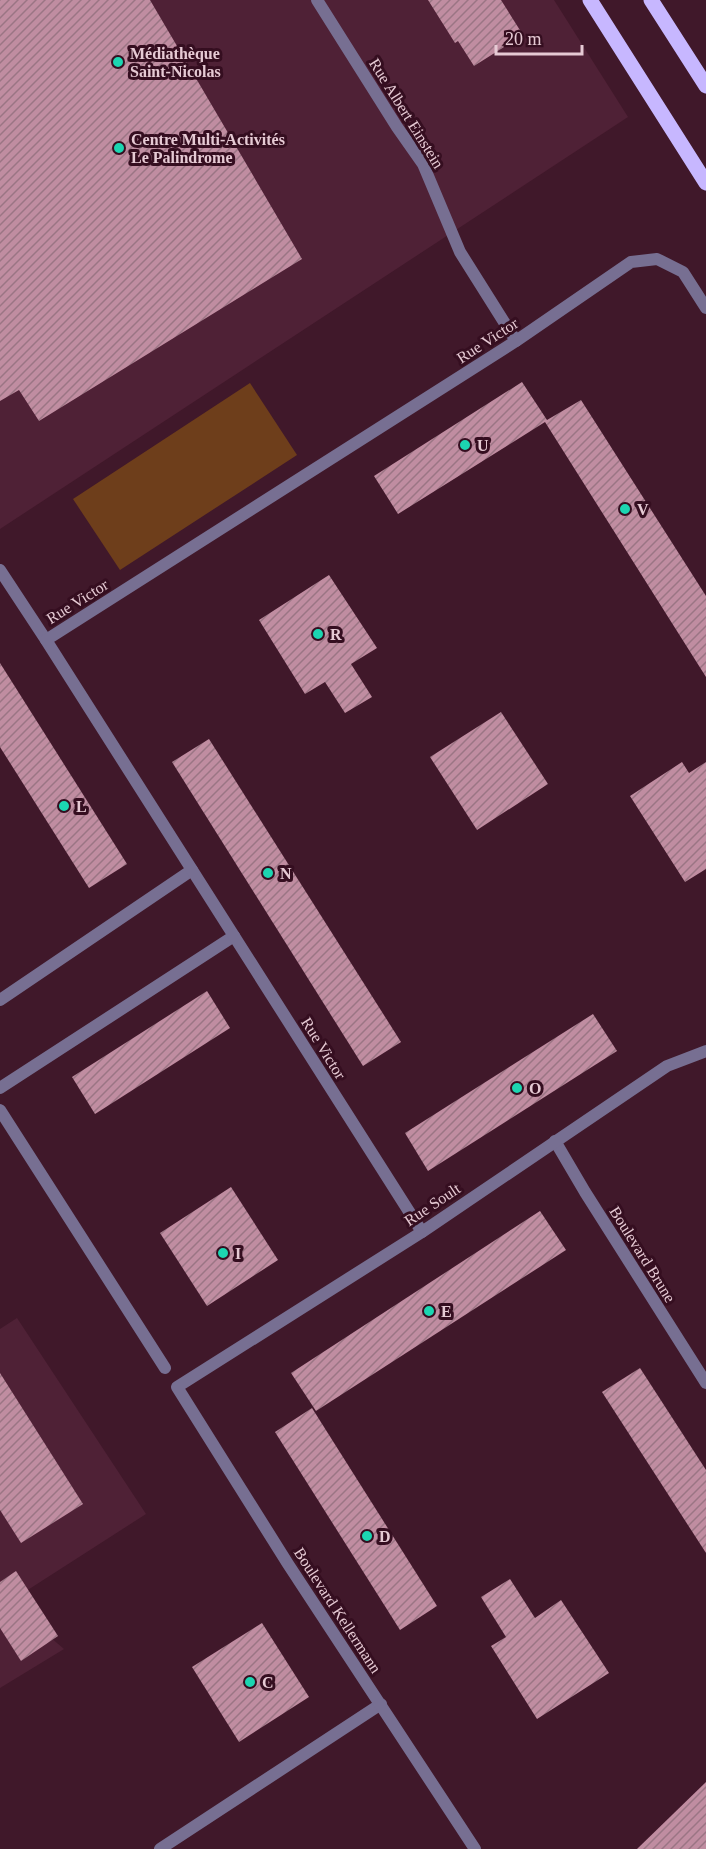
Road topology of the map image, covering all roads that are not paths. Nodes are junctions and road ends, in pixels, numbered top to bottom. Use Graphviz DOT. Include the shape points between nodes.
graph roads {
  1 [pos="317,0"];
  2 [pos="590,0"];
  3 [pos="651,0"];
  4 [pos="706,86"];
  5 [pos="706,183"];
  6 [pos="706,308"];
  7 [pos="516,341"];
  8 [pos="0,570"];
  9 [pos="46,640"];
  10 [pos="192,870"];
  11 [pos="234,936"];
  12 [pos="0,1000"];
  13 [pos="706,1051"];
  14 [pos="0,1088"];
  15 [pos="0,1110"];
  16 [pos="555,1141"];
  17 [pos="422,1232"];
  18 [pos="165,1368"];
  19 [pos="706,1383"];
  20 [pos="177,1387"];
  21 [pos="381,1704"];
  22 [pos="160,1849"];
  23 [pos="475,1849"];
  1 -- 7 [label="street, Rue Albert Einstein" via="423,165 460,252"];
  2 -- 5 [label="main road"];
  3 -- 4 [label="main road"];
  6 -- 7 [label="street, Rue Victor" via="683,272 657,259 631,262"];
  7 -- 9 [label="street, Rue Victor"];
  8 -- 9 [label="street"];
  9 -- 10 [label="street, Rue Victor"];
  10 -- 11 [label="street, Rue Victor"];
  10 -- 12 [label="street"];
  11 -- 14 [label="street"];
  11 -- 17 [label="street, Rue Victor"];
  13 -- 16 [label="street, Rue Soult" via="667,1066"];
  15 -- 18 [label="street"];
  16 -- 17 [label="street, Rue Soult"];
  16 -- 19 [label="street, Boulevard Brune"];
  17 -- 20 [label="street, Rue Soult"];
  20 -- 21 [label="street, Boulevard Kellermann"];
  21 -- 22 [label="street"];
  21 -- 23 [label="street, Boulevard Kellermann"];
}
